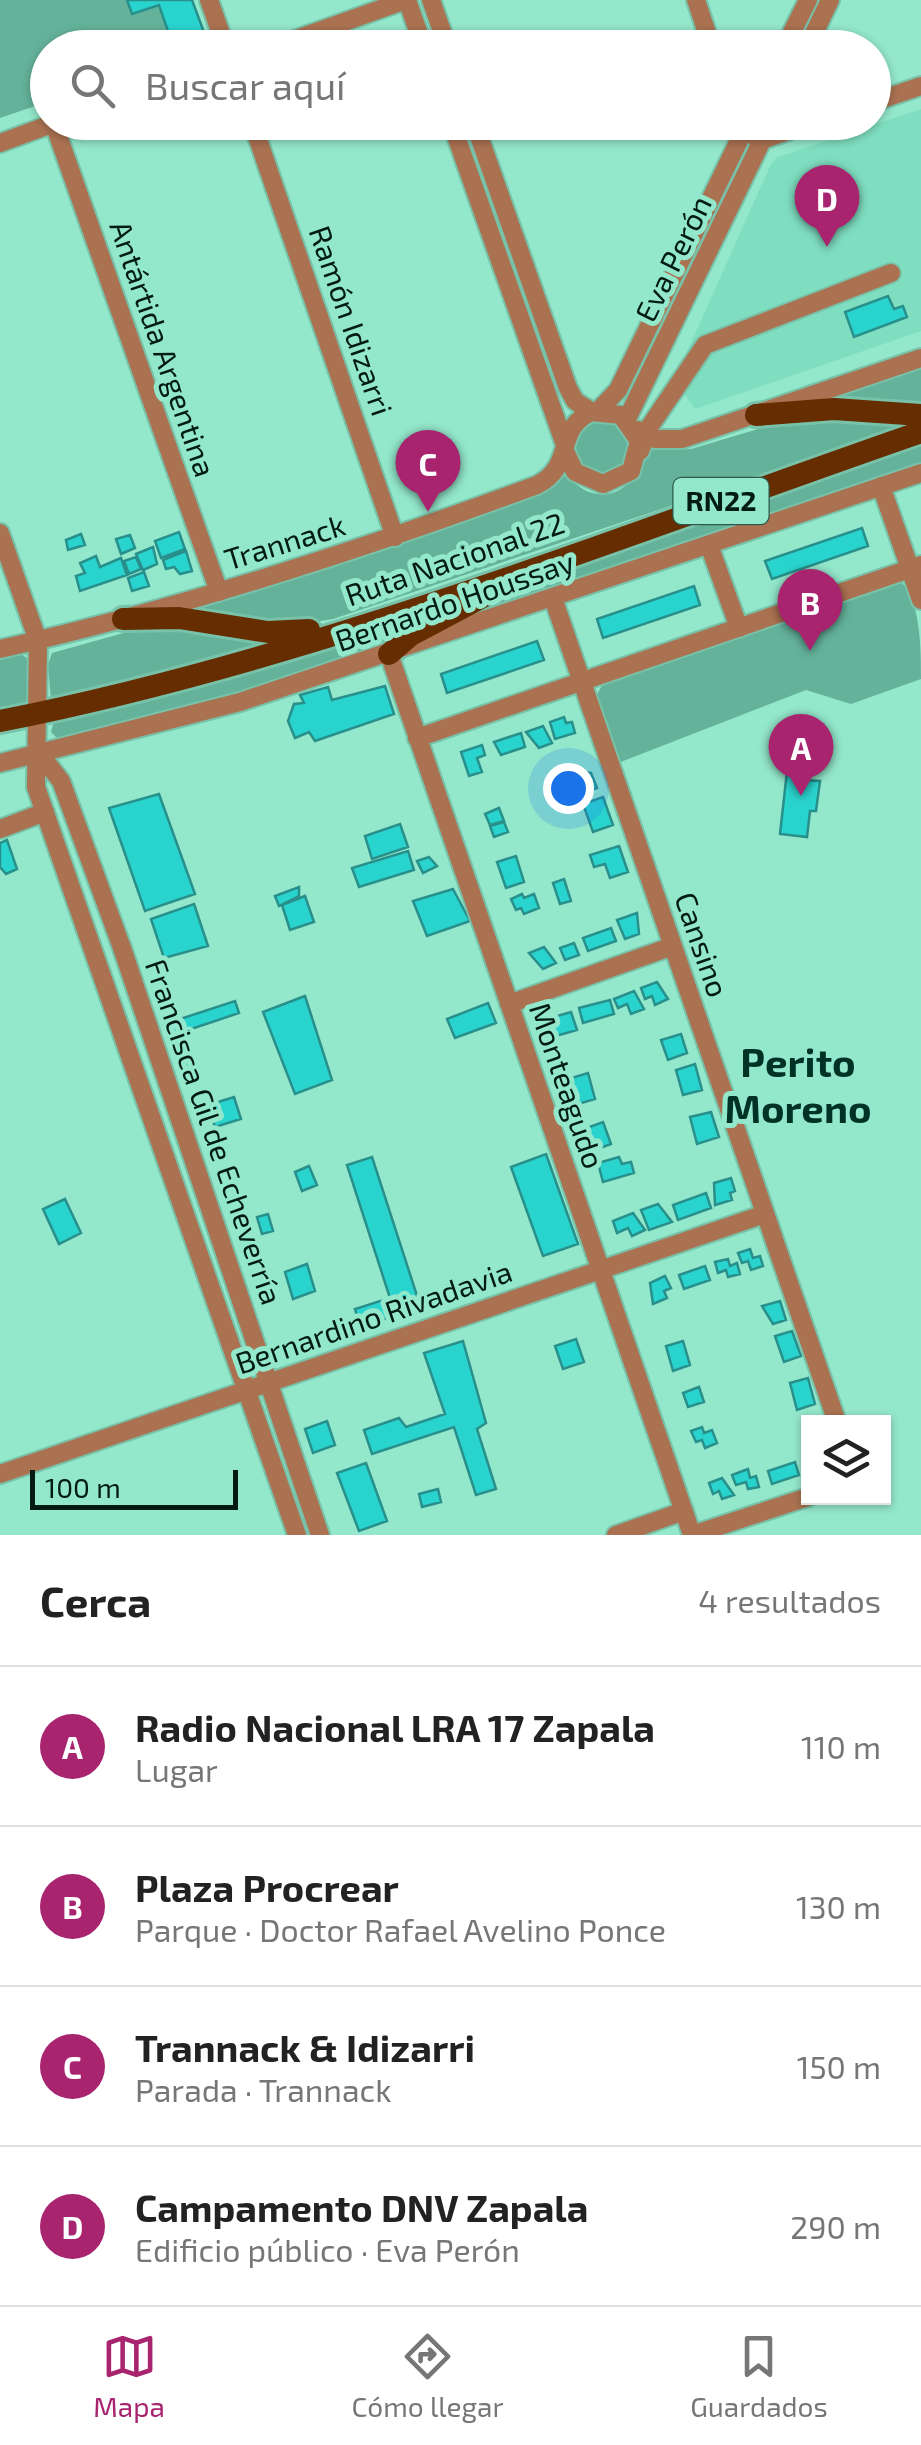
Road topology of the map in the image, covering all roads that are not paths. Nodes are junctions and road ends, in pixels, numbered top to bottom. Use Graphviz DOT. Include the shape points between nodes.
graph roads {
  1 [pos="210,0"];
  2 [pos="406,0"];
  3 [pos="431,0"];
  4 [pos="696,0"];
  5 [pos="808,0"];
  6 [pos="830,0"];
  7 [pos="220,30"];
  8 [pos="322,30"];
  9 [pos="417,30"];
  10 [pos="442,30"];
  11 [pos="706,30"];
  12 [pos="793,30"];
  13 [pos="816,30"];
  14 [pos="921,86"];
  15 [pos="891,96"];
  16 [pos="30,132"];
  17 [pos="62,140"];
  18 [pos="258,140"];
  19 [pos="457,140"];
  20 [pos="480,140"];
  21 [pos="736,140"];
  22 [pos="762,140"];
  23 [pos="0,142"];
  24 [pos="891,273"];
  25 [pos="921,358"];
  26 [pos="596,411"];
  27 [pos="756,415"];
  28 [pos="921,415"];
  29 [pos="921,432"];
  30 [pos="636,433"];
  31 [pos="566,449"];
  32 [pos="921,473"];
  33 [pos="882,486"];
  34 [pos="0,533"];
  35 [pos="396,537"];
  36 [pos="709,545"];
  37 [pos="916,567"];
  38 [pos="521,570"];
  39 [pos="219,592"];
  40 [pos="553,598"];
  41 [pos="921,600"];
  42 [pos="391,614"];
  43 [pos="124,619"];
  44 [pos="738,628"];
  45 [pos="38,641"];
  46 [pos="0,649"];
  47 [pos="388,654"];
  48 [pos="582,682"];
  49 [pos="40,713"];
  50 [pos="0,721"];
  51 [pos="417,738"];
  52 [pos="40,754"];
  53 [pos="0,763"];
  54 [pos="45,812"];
  55 [pos="0,829"];
  56 [pos="673,946"];
  57 [pos="122,948"];
  58 [pos="98,956"];
  59 [pos="509,1004"];
  60 [pos="765,1214"];
  61 [pos="601,1270"];
  62 [pos="268,1383"];
  63 [pos="247,1390"];
  64 [pos="835,1415"];
  65 [pos="0,1474"];
  66 [pos="801,1499"];
  67 [pos="684,1511"];
  68 [pos="296,1535"];
  69 [pos="320,1535"];
  70 [pos="616,1535"];
  71 [pos="692,1535"];
  1 -- 7 [label="street"];
  2 -- 8 [label="street"];
  2 -- 9 [label="street"];
  3 -- 10 [label="street"];
  4 -- 11 [label="street"];
  5 -- 12 [label="street"];
  6 -- 13 [label="street"];
  14 -- 15 [label="street"];
  16 -- 23 [label="street"];
  17 -- 39 [label="street, Antártida Argentina"];
  18 -- 35 [label="street, Ramón Idizarri"];
  19 -- 31 [label="street"];
  20 -- 26 [label="street" via="568,388 575,401"];
  21 -- 26 [label="street, Eva Perón" via="618,390"];
  22 -- 30 [label="street, Eva Perón"];
  24 -- 30 [label="street" via="705,345"];
  25 -- 27 [label="street"];
  26 -- 30 [label="street"];
  26 -- 31 [label="street, Trannack" via="571,428"];
  27 -- 28 [label="main road"];
  27 -- 30 [label="street" via="682,439"];
  29 -- 38 [label="main road, Ruta Nacional 22 / RN22"];
  30 -- 31 [label="street" via="623,478 603,484 575,472"];
  31 -- 35 [label="street, Trannack" via="556,472 537,485"];
  32 -- 33 [label="street, Bernardo Houssay"];
  33 -- 36 [label="street, Bernardo Houssay"];
  33 -- 37 [label="street"];
  34 -- 45 [label="street, Francisca Gil de Echeverría"];
  35 -- 39 [label="street, Trannack"];
  36 -- 40 [label="street, Bernardo Houssay"];
  36 -- 44 [label="street"];
  37 -- 41 [label="street"];
  37 -- 44 [label="street"];
  38 -- 42 [label="main road, Ruta Nacional 22 / RN22"];
  38 -- 47 [label="main road"];
  39 -- 43 [label="street, Trannack"];
  40 -- 47 [label="street, Bernardo Houssay"];
  40 -- 48 [label="street, Cansino"];
  42 -- 43 [label="main road" via="287,632 193,619"];
  42 -- 49 [label="main road, Ruta Nacional 22 / RN22"];
  43 -- 45 [label="street, Trannack"];
  44 -- 48 [label="street"];
  45 -- 46 [label="street, Trannack"];
  45 -- 49 [label="street, Francisca Gil de Echeverría"];
  47 -- 51 [label="street, Monteagudo"];
  47 -- 52 [label="street, Bernardo Houssay" via="240,702"];
  48 -- 51 [label="street"];
  48 -- 56 [label="street, Cansino"];
  49 -- 50 [label="main road, Ruta Nacional 22 / RN22"];
  49 -- 52 [label="street, Francisca Gil de Echeverría"];
  51 -- 59 [label="street, Monteagudo"];
  52 -- 53 [label="street, Bernardo Houssay"];
  52 -- 54 [label="street, Francisca Gil de Echeverría" via="35,781"];
  52 -- 57 [label="street, Francisca Gil de Echeverría" via="61,781"];
  54 -- 55 [label="street"];
  54 -- 58 [label="street, Francisca Gil de Echeverría"];
  56 -- 59 [label="street"];
  56 -- 60 [label="street, Cansino"];
  57 -- 58 [label="street"];
  57 -- 62 [label="street, Francisca Gil de Echeverría"];
  58 -- 63 [label="street, Francisca Gil de Echeverría"];
  59 -- 61 [label="street, Monteagudo"];
  60 -- 61 [label="street, Bernardino Rivadavia"];
  60 -- 64 [label="street, Cansino"];
  61 -- 62 [label="street, Bernardino Rivadavia"];
  61 -- 67 [label="street, Monteagudo"];
  62 -- 63 [label="street, Bernardino Rivadavia"];
  62 -- 69 [label="street, Francisca Gil de Echeverría"];
  63 -- 65 [label="street, Bernardino Rivadavia"];
  63 -- 68 [label="street, Francisca Gil de Echeverría"];
  66 -- 71 [label="street"];
  67 -- 70 [label="street"];
  67 -- 71 [label="street, Monteagudo"];
}
